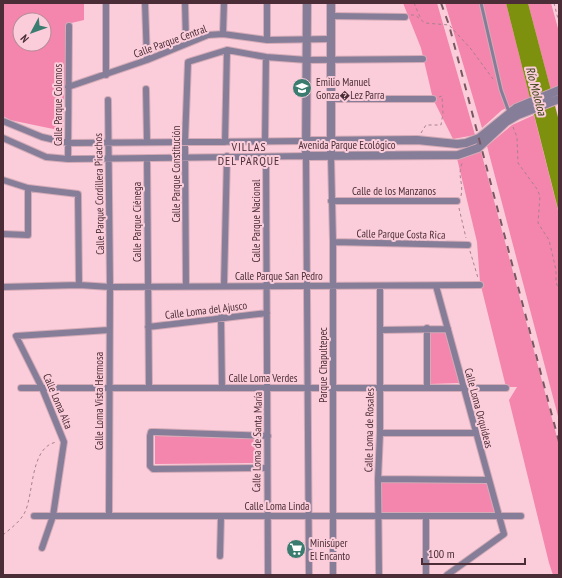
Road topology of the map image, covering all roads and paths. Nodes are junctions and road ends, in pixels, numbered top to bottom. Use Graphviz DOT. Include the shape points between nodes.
graph roads {
  1 [pos="106,3"];
  2 [pos="146,3"];
  3 [pos="185,3"];
  4 [pos="224,3"];
  5 [pos="267,3"];
  6 [pos="307,3"];
  7 [pos="331,3"];
  8 [pos="414,3"];
  9 [pos="481,3"];
  10 [pos="554,3"];
  11 [pos="331,16"];
  12 [pos="405,16"];
  13 [pos="420,18"];
  14 [pos="559,23"];
  15 [pos="69,26"];
  16 [pos="223,34"];
  17 [pos="330,39"];
  18 [pos="267,40"];
  19 [pos="307,40"];
  20 [pos="186,43"];
  21 [pos="226,50"];
  22 [pos="266,57"];
  23 [pos="331,58"];
  24 [pos="423,59"];
  25 [pos="147,60"];
  26 [pos="307,60"];
  27 [pos="106,75"];
  28 [pos="68,87"];
  29 [pos="146,89"];
  30 [pos="501,90"];
  31 [pos="559,90"];
  32 [pos="332,99"];
  33 [pos="433,99"];
  34 [pos="559,99"];
  35 [pos="108,100"];
  36 [pos="513,114"];
  37 [pos="3,121"];
  38 [pos="3,138"];
  39 [pos="331,140"];
  40 [pos="417,140"];
  41 [pos="147,141"];
  42 [pos="306,141"];
  43 [pos="186,142"];
  44 [pos="225,142"];
  45 [pos="265,142"];
  46 [pos="68,143"];
  47 [pos="108,143"];
  48 [pos="457,144"];
  49 [pos="462,154"];
  50 [pos="227,156"];
  51 [pos="266,156"];
  52 [pos="306,156"];
  53 [pos="331,156"];
  54 [pos="186,157"];
  55 [pos="108,158"];
  56 [pos="147,158"];
  57 [pos="68,159"];
  58 [pos="3,180"];
  59 [pos="28,188"];
  60 [pos="331,201"];
  61 [pos="457,202"];
  62 [pos="3,234"];
  63 [pos="333,242"];
  64 [pos="468,245"];
  65 [pos="79,285"];
  66 [pos="224,285"];
  67 [pos="480,285"];
  68 [pos="148,286"];
  69 [pos="186,286"];
  70 [pos="266,286"];
  71 [pos="307,286"];
  72 [pos="333,286"];
  73 [pos="380,286"];
  74 [pos="436,286"];
  75 [pos="3,287"];
  76 [pos="110,287"];
  77 [pos="559,290"];
  78 [pos="267,313"];
  79 [pos="221,318"];
  80 [pos="148,327"];
  81 [pos="427,328"];
  82 [pos="448,329"];
  83 [pos="109,330"];
  84 [pos="380,330"];
  85 [pos="463,387"];
  86 [pos="21,388"];
  87 [pos="42,388"];
  88 [pos="109,388"];
  89 [pos="149,388"];
  90 [pos="222,388"];
  91 [pos="268,388"];
  92 [pos="308,388"];
  93 [pos="333,388"];
  94 [pos="427,388"];
  95 [pos="506,388"];
  96 [pos="380,389"];
  97 [pos="380,433"];
  98 [pos="475,434"];
  99 [pos="268,436"];
  100 [pos="64,442"];
  101 [pos="267,468"];
  102 [pos="378,479"];
  103 [pos="488,480"];
  104 [pos="108,515"];
  105 [pos="34,516"];
  106 [pos="54,516"];
  107 [pos="221,516"];
  108 [pos="268,516"];
  109 [pos="308,516"];
  110 [pos="378,516"];
  111 [pos="426,516"];
  112 [pos="497,516"];
  113 [pos="521,516"];
  114 [pos="333,517"];
  115 [pos="3,535"];
  116 [pos="42,548"];
  117 [pos="220,556"];
  118 [pos="268,575"];
  119 [pos="309,575"];
  120 [pos="333,575"];
  121 [pos="379,575"];
  122 [pos="426,575"];
  123 [pos="446,575"];
  1 -- 27 [label="street"];
  2 -- 25 [label="street"];
  3 -- 20 [label="street"];
  4 -- 16 [label="street"];
  5 -- 18 [label="street"];
  6 -- 19 [label="street"];
  7 -- 11 [label="street"];
  8 -- 13 [label="path"];
  9 -- 30 [label="lane"];
  10 -- 14 [label="path"];
  11 -- 12 [label="street"];
  11 -- 17 [label="street"];
  12 -- 13 [label="path" via="415,15"];
  13 -- 30 [label="path" via="424,23 449,25 471,49"];
  15 -- 28 [label="street, Calle Parque Colomos"];
  16 -- 18 [label="street, Calle Parque Central"];
  16 -- 20 [label="street, Calle Parque Central" via="208,35"];
  17 -- 19 [label="street, Calle Parque Central"];
  17 -- 23 [label="street"];
  18 -- 19 [label="street, Calle Parque Central"];
  19 -- 26 [label="street"];
  20 -- 25 [label="street, Calle Parque Central"];
  21 -- 22 [label="street"];
  21 -- 43 [label="street, Calle Parque Constitución" via="188,62"];
  21 -- 44 [label="street"];
  22 -- 26 [label="street"];
  22 -- 45 [label="street"];
  23 -- 24 [label="street"];
  23 -- 26 [label="street"];
  23 -- 32 [label="street"];
  25 -- 27 [label="street, Calle Parque Central"];
  26 -- 42 [label="street"];
  27 -- 28 [label="street, Calle Parque Central"];
  28 -- 46 [label="street, Calle Parque Colomos"];
  29 -- 41 [label="street"];
  30 -- 36 [label="lane"];
  31 -- 36 [label="street, Avenida Parque Ecológico"];
  32 -- 33 [label="street"];
  32 -- 39 [label="street"];
  33 -- 40 [label="path" via="442,96 441,125 426,125"];
  34 -- 36 [label="street, Avenida Parque Ecológico"];
  35 -- 47 [label="street, Calle Parque Cordillera Picachos"];
  36 -- 48 [label="street, Avenida Parque Ecológico" via="479,138"];
  36 -- 49 [label="street, Avenida Parque Ecológico" via="478,148"];
  36 -- 77 [label="path" via="518,163 540,196 538,223 549,240"];
  37 -- 46 [label="street, Avenida Parque Ecológico" via="42,137"];
  38 -- 57 [label="street, Avenida Parque Ecológico" via="46,157"];
  39 -- 40 [label="street, Avenida Parque Ecológico"];
  39 -- 42 [label="street, Avenida Parque Ecológico"];
  39 -- 53 [label="street"];
  40 -- 48 [label="street, Avenida Parque Ecológico"];
  41 -- 43 [label="street, Avenida Parque Ecológico"];
  41 -- 47 [label="street, Avenida Parque Ecológico"];
  42 -- 45 [label="street, Avenida Parque Ecológico"];
  42 -- 52 [label="street"];
  43 -- 44 [label="street, Avenida Parque Ecológico"];
  43 -- 54 [label="street, Calle Parque Constitución"];
  44 -- 45 [label="street, Avenida Parque Ecológico"];
  46 -- 47 [label="street, Avenida Parque Ecológico"];
  46 -- 57 [label="street, Calle Parque Colomos"];
  47 -- 55 [label="street, Calle Parque Cordillera Picachos"];
  48 -- 49 [label="street"];
  49 -- 53 [label="street, Avenida Parque Ecológico"];
  49 -- 61 [label="path" via="458,171 462,188"];
  50 -- 51 [label="street, Avenida Parque Ecológico"];
  50 -- 54 [label="street, Avenida Parque Ecológico"];
  50 -- 66 [label="street"];
  51 -- 52 [label="street, Avenida Parque Ecológico"];
  51 -- 70 [label="street, Calle Parque Nacional"];
  52 -- 53 [label="street, Avenida Parque Ecológico"];
  52 -- 71 [label="street, Parque Chapultepec"];
  53 -- 60 [label="street, Parque Chapultepec"];
  54 -- 56 [label="street, Avenida Parque Ecológico"];
  54 -- 69 [label="street, Calle Parque Constitución"];
  55 -- 56 [label="street, Avenida Parque Ecológico"];
  55 -- 57 [label="street, Avenida Parque Ecológico"];
  55 -- 76 [label="street, Calle Parque Cordillera Picachos"];
  56 -- 68 [label="street, Calle Parque Ciénega"];
  58 -- 59 [label="street"];
  59 -- 62 [label="street" via="28,235"];
  59 -- 65 [label="street" via="78,194"];
  60 -- 61 [label="street, Calle de los Manzanos"];
  60 -- 63 [label="street, Parque Chapultepec"];
  61 -- 64 [label="path"];
  63 -- 64 [label="street, Calle Parque Costa Rica"];
  63 -- 72 [label="street, Parque Chapultepec"];
  64 -- 67 [label="path"];
  65 -- 75 [label="street, Calle Parque San Pedro"];
  65 -- 76 [label="street, Calle Parque San Pedro"];
  66 -- 69 [label="street, Calle Parque San Pedro"];
  66 -- 70 [label="street, Calle Parque San Pedro"];
  67 -- 74 [label="street, Calle Parque San Pedro"];
  68 -- 69 [label="street, Calle Parque San Pedro"];
  68 -- 76 [label="street, Calle Parque San Pedro"];
  68 -- 80 [label="street, Calle Parque Ciénega"];
  70 -- 71 [label="street, Calle Parque San Pedro"];
  70 -- 78 [label="street, Calle Loma de Santa María"];
  71 -- 72 [label="street, Calle Parque San Pedro"];
  71 -- 92 [label="street, Parque Chapultepec"];
  72 -- 73 [label="street, Calle Parque San Pedro"];
  72 -- 93 [label="street, Parque Chapultepec"];
  73 -- 74 [label="street, Calle Parque San Pedro"];
  73 -- 84 [label="street, Calle Loma de Rosales"];
  74 -- 82 [label="street, Calle Loma Orquídeas"];
  76 -- 83 [label="street, Calle Loma Vista Hermosa"];
  78 -- 79 [label="street, Calle Loma del Ajusco"];
  78 -- 91 [label="street, Calle Loma de Santa María"];
  79 -- 80 [label="street, Calle Loma del Ajusco"];
  79 -- 90 [label="street"];
  80 -- 89 [label="street, Calle Parque Ciénega"];
  81 -- 82 [label="street"];
  81 -- 84 [label="street"];
  81 -- 94 [label="street"];
  82 -- 85 [label="street, Calle Loma Orquídeas"];
  83 -- 87 [label="street, Calle Loma Alta" via="16,336"];
  83 -- 88 [label="street, Calle Loma Vista Hermosa"];
  84 -- 96 [label="street, Calle Loma de Rosales"];
  85 -- 94 [label="street, Calle Loma Verdes"];
  85 -- 95 [label="street, Calle Loma Verdes"];
  85 -- 98 [label="street, Calle Loma Orquídeas"];
  86 -- 87 [label="street, Calle Loma Verdes"];
  87 -- 88 [label="street, Calle Loma Verdes"];
  87 -- 100 [label="street, Calle Loma Alta"];
  88 -- 89 [label="street, Calle Loma Verdes"];
  88 -- 104 [label="street, Calle Loma Vista Hermosa"];
  89 -- 90 [label="street, Calle Loma Verdes"];
  90 -- 91 [label="street, Calle Loma Verdes"];
  91 -- 92 [label="street, Calle Loma Verdes"];
  91 -- 99 [label="street, Calle Loma de Santa María"];
  92 -- 93 [label="street, Calle Loma Verdes"];
  92 -- 109 [label="street, Parque Chapultepec"];
  93 -- 96 [label="street, Calle Loma Verdes"];
  93 -- 114 [label="street, Parque Chapultepec"];
  94 -- 96 [label="street, Calle Loma Verdes"];
  96 -- 97 [label="street, Calle Loma de Rosales"];
  97 -- 98 [label="street"];
  97 -- 102 [label="street, Calle Loma de Rosales"];
  98 -- 103 [label="street, Calle Loma Orquídeas"];
  99 -- 101 [label="street, Calle Loma de Santa María"];
  99 -- 101 [label="street" via="151,432 150,436 150,466 153,469"];
  100 -- 106 [label="street, Calle Loma Alta"];
  100 -- 115 [label="path" via="54,443 42,451 36,464 25,512"];
  101 -- 108 [label="street, Calle Loma de Santa María"];
  102 -- 103 [label="street"];
  102 -- 110 [label="street, Calle Loma de Rosales"];
  103 -- 112 [label="street, Calle Loma Orquídeas"];
  104 -- 106 [label="street, Calle Loma Linda"];
  104 -- 107 [label="street, Calle Loma Linda"];
  105 -- 106 [label="street, Calle Loma Linda"];
  106 -- 116 [label="street, Calle Loma Alta"];
  107 -- 108 [label="street, Calle Loma Linda"];
  107 -- 117 [label="street"];
  108 -- 109 [label="street, Calle Loma Linda"];
  108 -- 118 [label="street, Calle Loma de Santa María"];
  109 -- 114 [label="street, Calle Loma Linda"];
  109 -- 119 [label="street, Parque Chapultepec"];
  110 -- 111 [label="street, Calle Loma Linda"];
  110 -- 114 [label="street, Calle Loma Linda"];
  110 -- 121 [label="street, Calle Loma de Rosales"];
  111 -- 112 [label="street, Calle Loma Linda"];
  111 -- 122 [label="street"];
  112 -- 113 [label="street, Calle Loma Linda"];
  112 -- 123 [label="street, Calle Loma Orquídeas" via="504,534"];
  114 -- 120 [label="street, Parque Chapultepec"];
}
